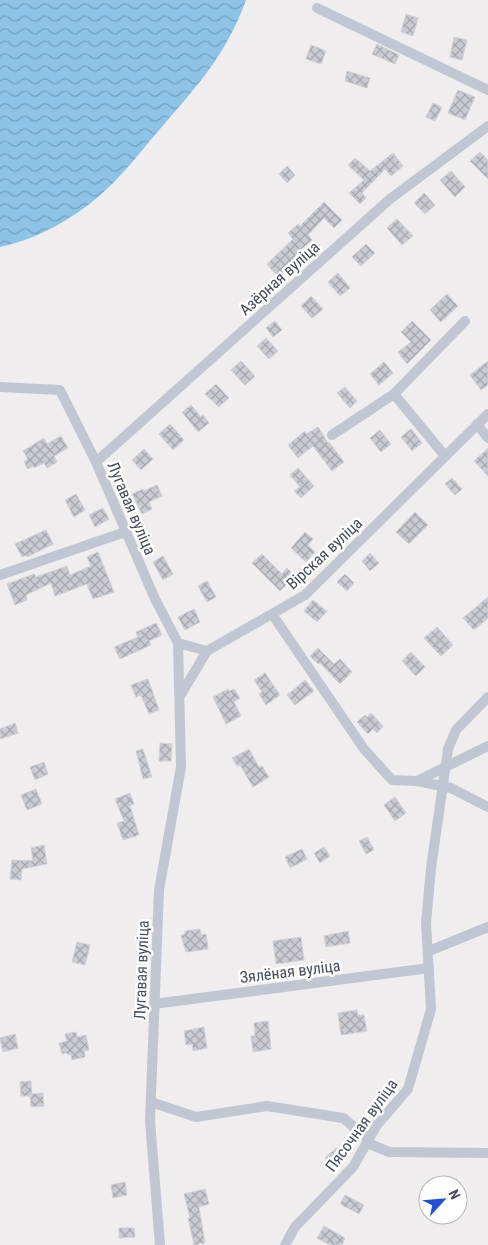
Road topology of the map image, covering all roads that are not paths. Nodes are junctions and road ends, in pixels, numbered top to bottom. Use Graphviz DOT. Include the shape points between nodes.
graph roads {
  1 [pos="317,8"];
  2 [pos="488,90"];
  3 [pos="488,126"];
  4 [pos="465,321"];
  5 [pos="0,387"];
  6 [pos="394,394"];
  7 [pos="488,414"];
  8 [pos="477,424"];
  9 [pos="332,435"];
  10 [pos="488,438"];
  11 [pos="445,456"];
  12 [pos="96,462"];
  13 [pos="125,532"];
  14 [pos="0,574"];
  15 [pos="272,614"];
  16 [pos="178,643"];
  17 [pos="207,651"];
  18 [pos="179,697"];
  19 [pos="488,697"];
  20 [pos="488,746"];
  21 [pos="445,767"];
  22 [pos="417,781"];
  23 [pos="443,786"];
  24 [pos="488,807"];
  25 [pos="488,927"];
  26 [pos="428,951"];
  27 [pos="429,968"];
  28 [pos="154,1004"];
  29 [pos="151,1102"];
  30 [pos="368,1141"];
  31 [pos="488,1153"];
  32 [pos="160,1245"];
  33 [pos="285,1245"];
  1 -- 2 [label="street"];
  3 -- 12 [label="street, Азёрная вуліца" via="390,198"];
  4 -- 6 [label="street"];
  5 -- 12 [label="street, Лугавая вуліца" via="60,390"];
  6 -- 9 [label="street"];
  6 -- 11 [label="street"];
  7 -- 8 [label="street, Вірская вуліца"];
  8 -- 10 [label="street"];
  8 -- 11 [label="street, Вірская вуліца"];
  11 -- 15 [label="street, Вірская вуліца" via="305,595"];
  12 -- 13 [label="street, Лугавая вуліца"];
  13 -- 14 [label="street"];
  13 -- 16 [label="street, Лугавая вуліца"];
  15 -- 17 [label="street, Вірская вуліца"];
  15 -- 22 [label="street" via="364,749 392,780"];
  16 -- 17 [label="street"];
  16 -- 18 [label="street, Лугавая вуліца"];
  17 -- 18 [label="street"];
  18 -- 28 [label="street, Лугавая вуліца" via="181,767 159,890"];
  19 -- 21 [label="street" via="456,730"];
  20 -- 21 [label="street"];
  21 -- 22 [label="street"];
  21 -- 23 [label="street"];
  22 -- 23 [label="street"];
  23 -- 24 [label="street"];
  23 -- 26 [label="street" via="427,914"];
  25 -- 26 [label="street"];
  26 -- 27 [label="street, Пясочная вуліца"];
  27 -- 28 [label="street, Зялёная вуліца"];
  27 -- 30 [label="street, Пясочная вуліца" via="431,1009 408,1089 377,1125"];
  28 -- 29 [label="street, Лугавая вуліца"];
  29 -- 30 [label="street" via="196,1117 267,1106 343,1118"];
  29 -- 32 [label="street, Лугавая вуліца"];
  30 -- 31 [label="street" via="390,1152"];
  30 -- 33 [label="street, Пясочная вуліца" via="353,1167 295,1227"];
}
